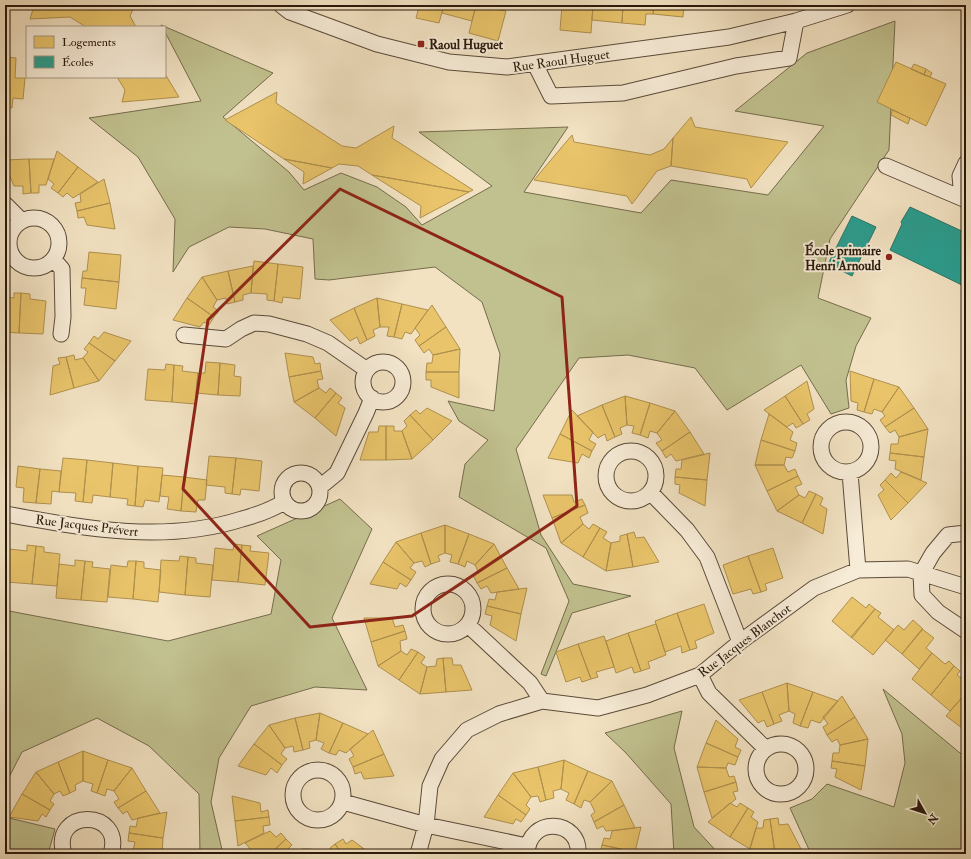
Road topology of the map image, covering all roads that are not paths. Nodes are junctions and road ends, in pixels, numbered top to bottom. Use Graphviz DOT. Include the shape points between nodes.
graph roads {
  1 [pos="281,5"];
  2 [pos="847,5"];
  3 [pos="796,20"];
  4 [pos="535,64"];
  5 [pos="966,163"];
  6 [pos="886,166"];
  7 [pos="964,199"];
  8 [pos="5,204"];
  9 [pos="22,221"];
  10 [pos="54,260"];
  11 [pos="61,334"];
  12 [pos="184,335"];
  13 [pos="368,370"];
  14 [pos="372,398"];
  15 [pos="850,473"];
  16 [pos="320,487"];
  17 [pos="651,493"];
  18 [pos="284,502"];
  19 [pos="5,514"];
  20 [pos="966,533"];
  21 [pos="858,570"];
  22 [pos="921,574"];
  23 [pos="966,587"];
  24 [pos="468,625"];
  25 [pos="966,631"];
  26 [pos="740,642"];
  27 [pos="700,675"];
  28 [pos="542,701"];
  29 [pos="766,749"];
  30 [pos="343,802"];
  31 [pos="426,825"];
  32 [pos="527,850"];
  33 [pos="64,854"];
  34 [pos="111,854"];
  35 [pos="418,854"];
  36 [pos="578,854"];
  1 -- 4 [label="street, Rue Raoul Huguet" via="290,12 377,44 449,62 507,67"];
  2 -- 3 [label="street, Rue Raoul Huguet"];
  3 -- 4 [label="street, Rue Raoul Huguet" via="729,37"];
  3 -- 4 [label="street" via="789,58 736,66 623,93 551,96"];
  5 -- 7 [label="street" via="960,176"];
  6 -- 7 [label="street"];
  8 -- 9 [label="street"];
  9 -- 10 [label="street" via="38,218 52,225 59,240"];
  9 -- 10 [label="street" via="10,233 8,241 17,263 32,269 40,268"];
  10 -- 11 [label="street" via="62,269"];
  12 -- 13 [label="street" via="226,339 254,324 269,324 307,334 328,343"];
  13 -- 14 [label="street" via="363,382 367,394"];
  13 -- 14 [label="street" via="372,365 385,362 397,368 403,380 396,397 384,402"];
  14 -- 16 [label="street" via="337,473"];
  15 -- 21 [label="street"];
  16 -- 18 [label="street" via="319,499 311,508 299,511"];
  16 -- 18 [label="street" via="313,476 300,472 294,474 288,477 281,488"];
  17 -- 26 [label="street" via="687,530 707,557"];
  18 -- 19 [label="street, Rue Jacques Prévert" via="270,510 223,525 171,533 119,532"];
  20 -- 22 [label="street" via="948,535 933,553"];
  21 -- 22 [label="street, Rue Jacques Blanchot" via="908,569"];
  21 -- 26 [label="street, Rue Jacques Blanchot" via="814,588"];
  22 -- 23 [label="street, Rue Jacques Blanchot"];
  22 -- 25 [label="street" via="922,595 938,612"];
  24 -- 28 [label="street" via="530,683"];
  26 -- 27 [label="street, Rue Jacques Blanchot"];
  27 -- 28 [label="street, Rue Jacques Blanchot" via="647,695 598,708"];
  27 -- 29 [label="street" via="709,693"];
  28 -- 31 [label="street, Rue Jacques Blanchot" via="499,714 467,730 442,758 430,786"];
  30 -- 31 [label="street"];
  31 -- 32 [label="street"];
  31 -- 35 [label="street, Rue Jacques Blanchot"];
  32 -- 36 [label="street" via="535,832 550,826 559,826 572,835"];
  33 -- 34 [label="street" via="62,843 65,831 78,820 86,819 99,821 108,829 113,845"];
}
